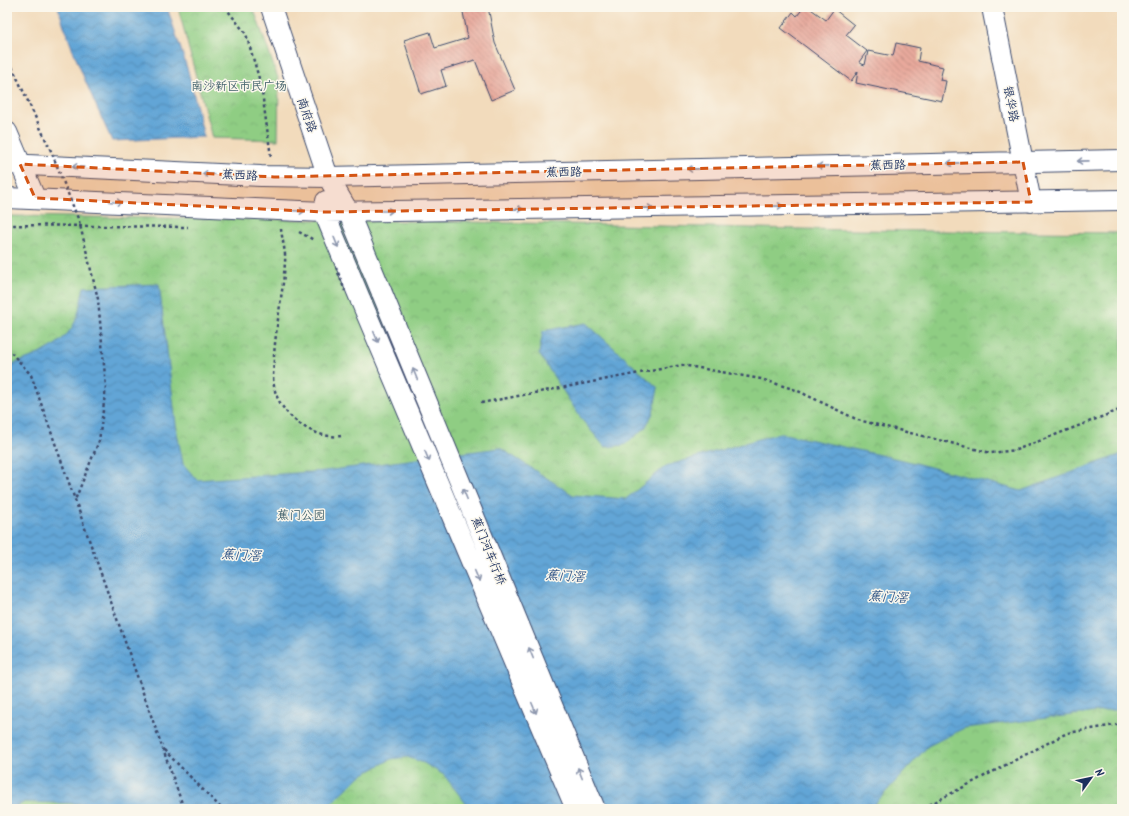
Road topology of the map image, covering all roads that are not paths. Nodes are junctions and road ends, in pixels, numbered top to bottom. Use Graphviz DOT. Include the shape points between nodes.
graph roads {
  1 [pos="271,7"];
  2 [pos="992,7"];
  3 [pos="7,132"];
  4 [pos="1122,160"];
  5 [pos="1023,162"];
  6 [pos="14,164"];
  7 [pos="328,177"];
  8 [pos="7,198"];
  9 [pos="35,198"];
  10 [pos="1122,200"];
  11 [pos="1031,202"];
  12 [pos="348,211"];
  13 [pos="324,212"];
  14 [pos="382,293"];
  15 [pos="361,301"];
  16 [pos="576,809"];
  17 [pos="595,809"];
  1 -- 7 [label="street, 南府路"];
  2 -- 5 [label="street, 银华路"];
  3 -- 6 [label="street"];
  4 -- 5 [label="street, 蕉西路, one-way"];
  5 -- 7 [label="street, 蕉西路, one-way"];
  5 -- 11 [label="street, 银华路"];
  7 -- 6 [label="street, 蕉西路, one-way"];
  6 -- 9 [label="street"];
  7 -- 12 [label="street, 南府路"];
  7 -- 13 [label="street, 南府路"];
  8 -- 9 [label="street"];
  9 -- 13 [label="street, one-way" via="273,219"];
  10 -- 11 [label="street"];
  12 -- 11 [label="street, one-way"];
  12 -- 13 [label="street"];
  12 -- 14 [label="street, 南府路"];
  13 -- 15 [label="street, 南府路, one-way"];
  17 -- 14 [label="street, 蕉门河车行桥, one-way, bridge"];
  15 -- 16 [label="street, 蕉门河车行桥, one-way, bridge"];
}
